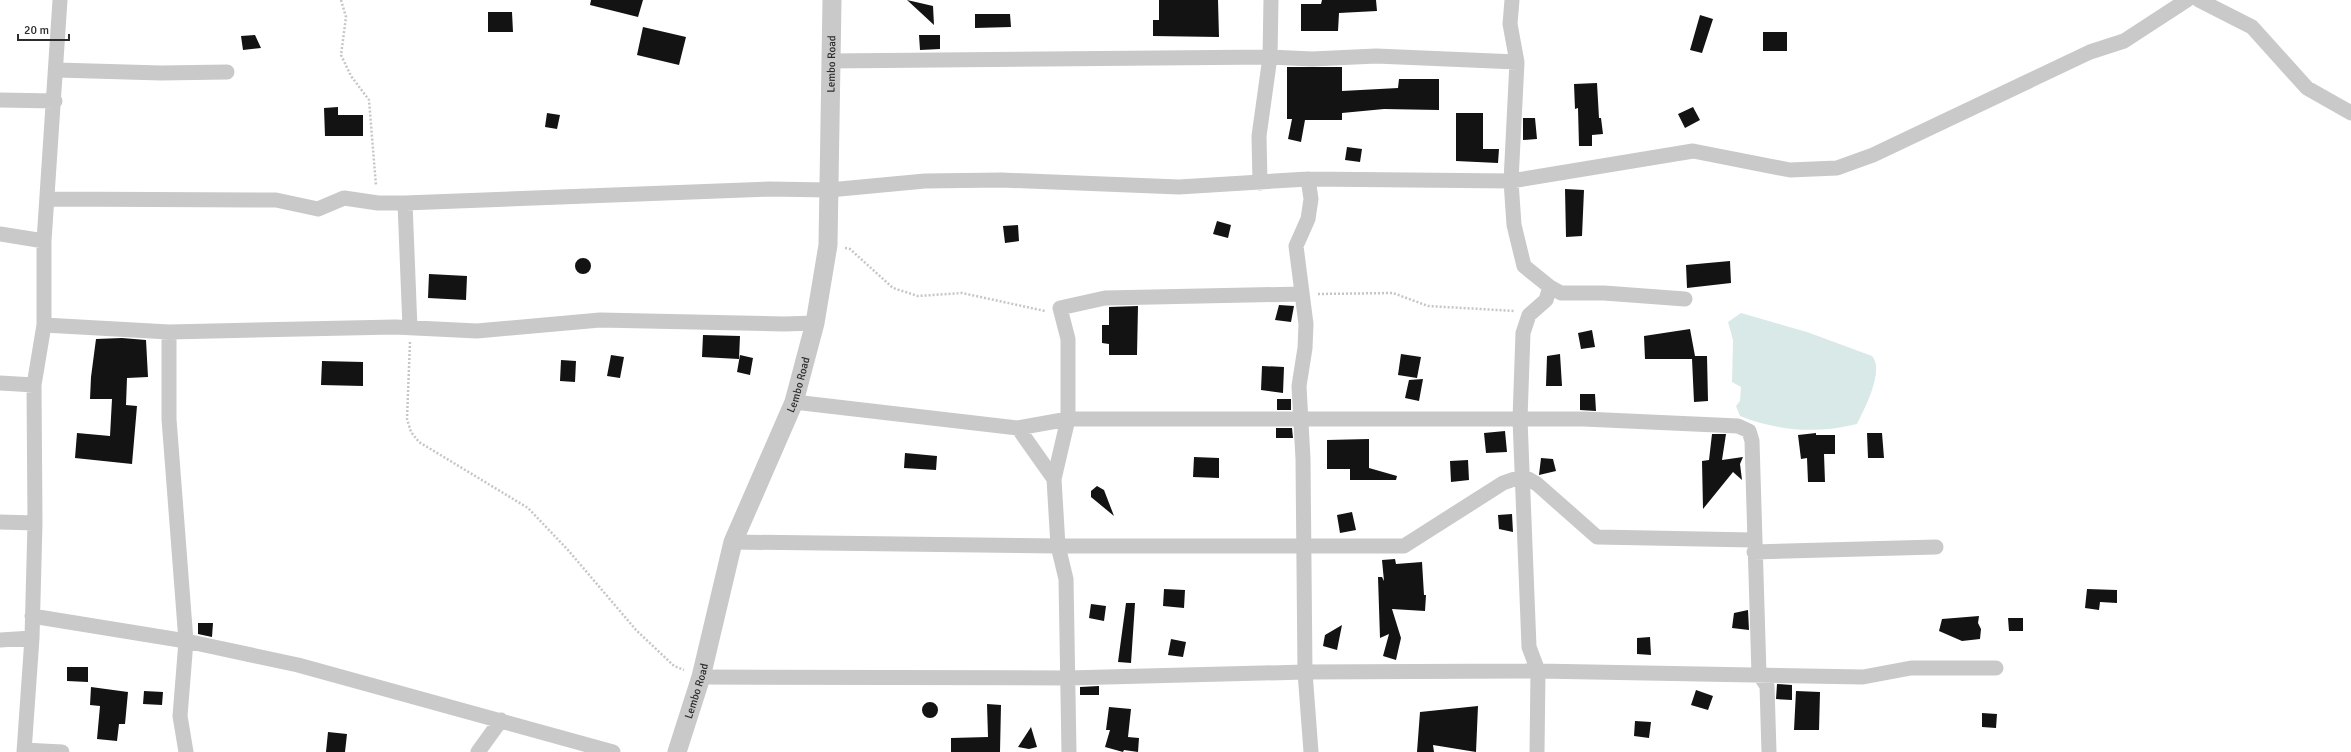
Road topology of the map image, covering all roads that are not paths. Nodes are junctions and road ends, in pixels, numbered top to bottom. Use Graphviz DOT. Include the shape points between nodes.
graph roads {
  1 [pos="60,0"];
  2 [pos="832,0"];
  3 [pos="1271,0"];
  4 [pos="1512,0"];
  5 [pos="2187,0"];
  6 [pos="2199,0"];
  7 [pos="1270,57"];
  8 [pos="830,61"];
  9 [pos="1517,62"];
  10 [pos="57,70"];
  11 [pos="227,72"];
  12 [pos="0,100"];
  13 [pos="55,101"];
  14 [pos="2351,113"];
  15 [pos="1308,179"];
  16 [pos="1511,181"];
  17 [pos="1260,183"];
  18 [pos="829,190"];
  19 [pos="47,198"];
  20 [pos="405,203"];
  21 [pos="0,234"];
  22 [pos="44,241"];
  23 [pos="1550,287"];
  24 [pos="1302,294"];
  25 [pos="1684,299"];
  26 [pos="815,323"];
  27 [pos="44,325"];
  28 [pos="410,328"];
  29 [pos="169,332"];
  30 [pos="0,383"];
  31 [pos="34,385"];
  32 [pos="794,402"];
  33 [pos="1068,419"];
  34 [pos="1520,419"];
  35 [pos="1301,420"];
  36 [pos="1018,428"];
  37 [pos="1522,476"];
  38 [pos="1054,478"];
  39 [pos="0,522"];
  40 [pos="35,522"];
  41 [pos="733,542"];
  42 [pos="1058,546"];
  43 [pos="1303,546"];
  44 [pos="1754,546"];
  45 [pos="1936,548"];
  46 [pos="32,616"];
  47 [pos="32,638"];
  48 [pos="0,640"];
  49 [pos="186,641"];
  50 [pos="1996,668"];
  51 [pos="1538,671"];
  52 [pos="1305,672"];
  53 [pos="1759,674"];
  54 [pos="702,676"];
  55 [pos="1068,678"];
  56 [pos="501,720"];
  57 [pos="24,751"];
  58 [pos="62,752"];
  59 [pos="186,752"];
  60 [pos="478,752"];
  61 [pos="613,752"];
  62 [pos="677,752"];
  63 [pos="1069,752"];
  64 [pos="1311,752"];
  65 [pos="1537,752"];
  66 [pos="1769,752"];
  1 -- 10 [label="street"];
  2 -- 8 [label="street, Lembo Road"];
  3 -- 7 [label="street"];
  4 -- 9 [label="street" via="1510,24"];
  5 -- 16 [label="street" via="2124,41 2090,52 1873,156 1837,168 1790,170 1693,151"];
  6 -- 14 [label="street" via="2252,27 2307,88"];
  7 -- 8 [label="street"];
  7 -- 9 [label="street" via="1312,59 1376,56"];
  7 -- 17 [label="street" via="1259,136"];
  8 -- 18 [label="street, Lembo Road"];
  9 -- 16 [label="street"];
  10 -- 11 [label="street"];
  10 -- 13 [label="street"];
  12 -- 13 [label="street"];
  13 -- 19 [label="street"];
  15 -- 16 [label="street"];
  15 -- 17 [label="street"];
  15 -- 24 [label="street" via="1311,199 1308,220 1296,246"];
  16 -- 23 [label="street" via="1514,225 1524,266"];
  17 -- 18 [label="street" via="1179,187 1002,180 925,181"];
  18 -- 20 [label="street" via="769,189"];
  18 -- 26 [label="street, Lembo Road" via="828,245"];
  19 -- 20 [label="street" via="276,200 318,209 344,198 378,203"];
  19 -- 22 [label="street"];
  20 -- 28 [label="street"];
  21 -- 22 [label="street"];
  22 -- 27 [label="street"];
  23 -- 25 [label="street" via="1561,293"];
  23 -- 34 [label="street" via="1546,300 1529,315 1522,333"];
  24 -- 33 [label="street" via="1105,298 1060,308 1068,339"];
  24 -- 35 [label="street" via="1306,336 1299,386"];
  26 -- 28 [label="street" via="600,320 477,331"];
  26 -- 32 [label="street, Lembo Road"];
  27 -- 29 [label="street"];
  27 -- 31 [label="street"];
  28 -- 29 [label="street"];
  29 -- 49 [label="street" via="169,419"];
  30 -- 31 [label="street"];
  31 -- 40 [label="street"];
  32 -- 36 [label="street"];
  32 -- 41 [label="street, Lembo Road"];
  33 -- 35 [label="street"];
  33 -- 36 [label="street"];
  33 -- 38 [label="street"];
  34 -- 35 [label="street"];
  34 -- 37 [label="street"];
  34 -- 44 [label="street" via="1584,419 1738,426 1749,431 1752,441"];
  35 -- 43 [label="street"];
  36 -- 38 [label="street"];
  37 -- 43 [label="street" via="1503,482 1404,546"];
  37 -- 44 [label="street" via="1537,484 1597,537"];
  37 -- 51 [label="street" via="1528,646"];
  38 -- 42 [label="street"];
  39 -- 40 [label="street"];
  40 -- 46 [label="street"];
  41 -- 42 [label="street"];
  41 -- 54 [label="street, Lembo Road"];
  42 -- 43 [label="street"];
  42 -- 55 [label="street" via="1066,579"];
  43 -- 52 [label="street"];
  44 -- 45 [label="street"];
  44 -- 53 [label="street"];
  46 -- 47 [label="street"];
  46 -- 49 [label="street"];
  47 -- 48 [label="street"];
  47 -- 57 [label="street"];
  49 -- 56 [label="street" via="298,664"];
  49 -- 59 [label="street" via="180,716"];
  50 -- 53 [label="street" via="1911,668 1863,677"];
  51 -- 52 [label="street"];
  51 -- 53 [label="street"];
  51 -- 65 [label="street"];
  52 -- 55 [label="street"];
  52 -- 64 [label="street"];
  53 -- 66 [label="street" via="1766,686"];
  54 -- 55 [label="street"];
  54 -- 62 [label="street, Lembo Road"];
  55 -- 63 [label="street"];
  56 -- 60 [label="street"];
  56 -- 61 [label="street"];
  57 -- 58 [label="street"];
}
